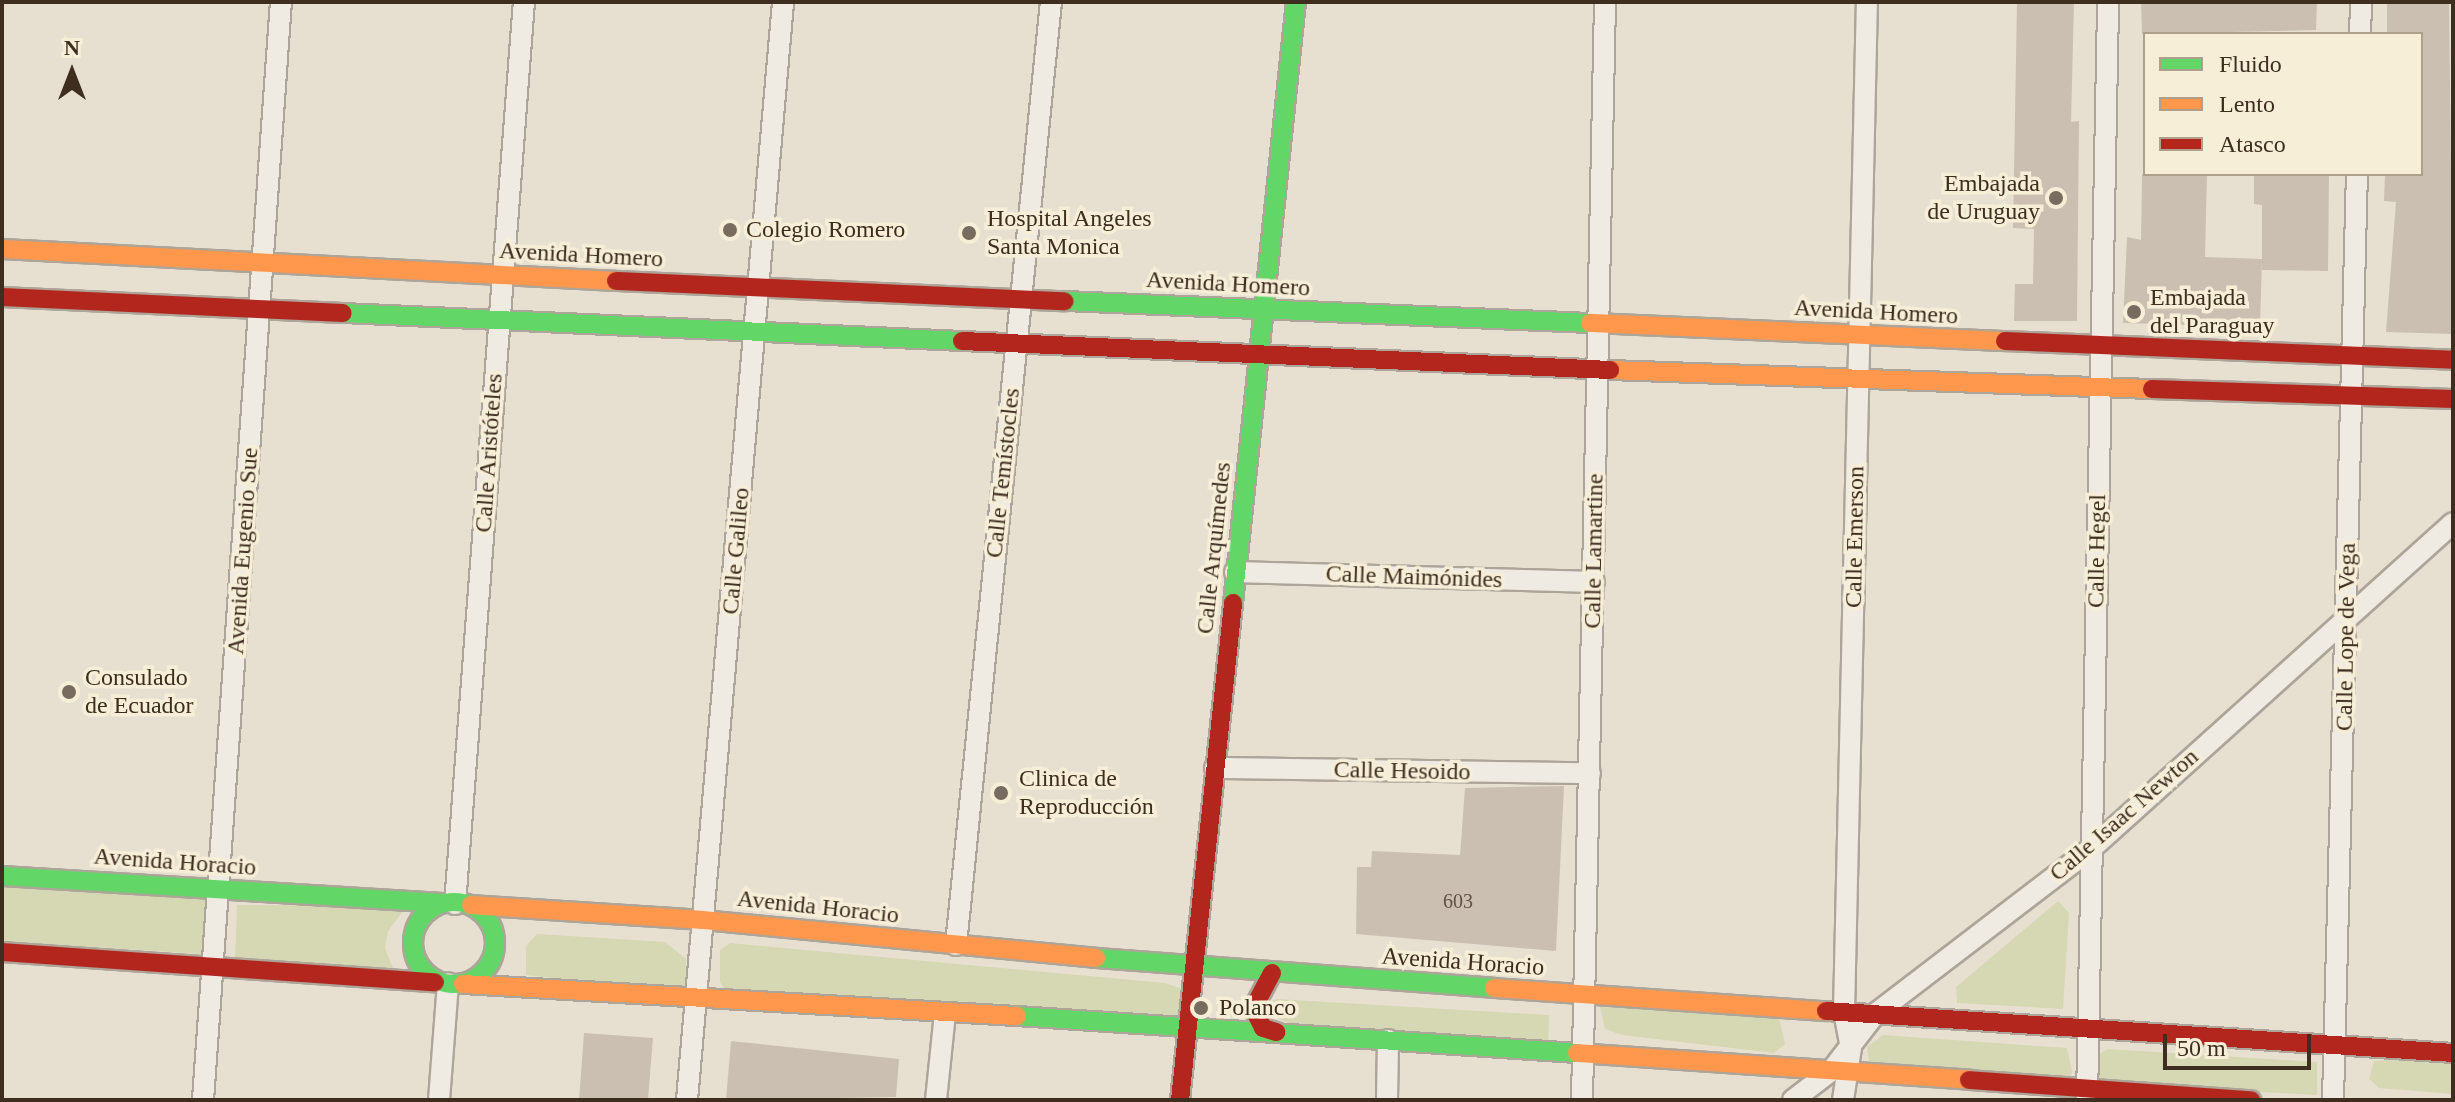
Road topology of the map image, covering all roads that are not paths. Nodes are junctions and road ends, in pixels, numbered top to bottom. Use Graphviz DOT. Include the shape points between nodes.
graph roads {
  1 [pos="281,2"];
  2 [pos="524,2"];
  3 [pos="783,2"];
  4 [pos="1051,2"];
  5 [pos="1296,2"];
  6 [pos="1605,2"];
  7 [pos="1867,2"];
  8 [pos="2108,2"];
  9 [pos="2361,2"];
  10 [pos="2360,32"];
  11 [pos="2357,176"];
  12 [pos="2,249"];
  13 [pos="263,262"];
  14 [pos="503,275"];
  15 [pos="759,288"];
  16 [pos="2,297"];
  17 [pos="1018,298"];
  18 [pos="260,309"];
  19 [pos="1264,311"];
  20 [pos="499,323"];
  21 [pos="1598,323"];
  22 [pos="755,334"];
  23 [pos="1860,336"];
  24 [pos="1016,342"];
  25 [pos="2101,346"];
  26 [pos="1260,354"];
  27 [pos="2352,356"];
  28 [pos="2453,360"];
  29 [pos="1598,370"];
  30 [pos="1858,378"];
  31 [pos="2101,387"];
  32 [pos="2351,395"];
  33 [pos="2453,399"];
  34 [pos="2453,523"];
  35 [pos="1235,572"];
  36 [pos="1594,582"];
  37 [pos="2348,615"];
  38 [pos="1215,768"];
  39 [pos="1590,773"];
  40 [pos="2091,849"];
  41 [pos="2,876"];
  42 [pos="220,889"];
  43 [pos="456,904"];
  44 [pos="703,920"];
  45 [pos="956,945"];
  46 [pos="2,952"];
  47 [pos="214,967"];
  48 [pos="1194,968"];
  49 [pos="1272,973"];
  50 [pos="449,983"];
  51 [pos="1585,994"];
  52 [pos="696,1000"];
  53 [pos="1844,1012"];
  54 [pos="945,1013"];
  55 [pos="1875,1014"];
  56 [pos="1188,1026"];
  57 [pos="2088,1028"];
  58 [pos="1276,1032"];
  59 [pos="1388,1040"];
  60 [pos="2334,1045"];
  61 [pos="1851,1048"];
  62 [pos="2453,1053"];
  63 [pos="1583,1054"];
  64 [pos="1838,1071"];
  65 [pos="2087,1094"];
  66 [pos="203,1100"];
  67 [pos="439,1100"];
  68 [pos="687,1100"];
  69 [pos="936,1100"];
  70 [pos="1180,1100"];
  71 [pos="1387,1100"];
  72 [pos="1582,1100"];
  73 [pos="1793,1100"];
  74 [pos="1843,1100"];
  75 [pos="2251,1100"];
  76 [pos="2333,1100"];
  1 -- 13 [label="street, Avenida Eugenio Sue"];
  2 -- 14 [label="street, Calle Aristóteles"];
  3 -- 15 [label="street, Calle Galileo"];
  4 -- 17 [label="street, Calle Temístocles"];
  5 -- 19 [label="street, Calle Arquímedes"];
  6 -- 21 [label="street, Calle Lamartine"];
  7 -- 23 [label="street, Calle Emerson"];
  8 -- 25 [label="street, Calle Hegel"];
  9 -- 10 [label="street"];
  11 -- 27 [label="street, Calle Lope de Vega"];
  12 -- 13 [label="street, Avenida Homero"];
  13 -- 14 [label="street, Avenida Homero"];
  13 -- 18 [label="street, Avenida Eugenio Sue"];
  14 -- 15 [label="street, Avenida Homero"];
  14 -- 20 [label="street, Calle Aristóteles"];
  15 -- 17 [label="street, Avenida Homero"];
  15 -- 22 [label="street, Calle Galileo"];
  16 -- 18 [label="street"];
  17 -- 19 [label="street, Avenida Homero"];
  17 -- 24 [label="street, Calle Temístocles"];
  18 -- 20 [label="street"];
  18 -- 42 [label="street, Avenida Eugenio Sue"];
  19 -- 21 [label="street, Avenida Homero"];
  19 -- 26 [label="street, Calle Arquímedes"];
  20 -- 22 [label="street"];
  20 -- 43 [label="street, Calle Aristóteles"];
  21 -- 23 [label="street, Avenida Homero"];
  21 -- 29 [label="street, Calle Lamartine"];
  22 -- 24 [label="street"];
  22 -- 44 [label="street, Calle Galileo"];
  23 -- 25 [label="street, Avenida Homero"];
  23 -- 30 [label="street, Calle Emerson"];
  24 -- 26 [label="street"];
  24 -- 45 [label="street, Calle Temístocles"];
  25 -- 27 [label="street, Avenida Homero"];
  25 -- 31 [label="street, Calle Hegel"];
  26 -- 29 [label="street"];
  26 -- 35 [label="street, Calle Arquímedes"];
  27 -- 28 [label="street, Avenida Homero"];
  27 -- 32 [label="street, Calle Lope de Vega"];
  29 -- 30 [label="street"];
  29 -- 36 [label="street, Calle Lamartine"];
  30 -- 31 [label="street"];
  30 -- 53 [label="street, Calle Emerson"];
  31 -- 32 [label="street"];
  31 -- 40 [label="street, Calle Hegel"];
  32 -- 33 [label="street"];
  32 -- 37 [label="street, Calle Lope de Vega"];
  34 -- 37 [label="street, Calle Isaac Newton"];
  35 -- 36 [label="street, Calle Maimónides"];
  35 -- 38 [label="street, Calle Arquímedes"];
  36 -- 39 [label="street, Calle Lamartine"];
  37 -- 40 [label="street, Calle Isaac Newton"];
  37 -- 60 [label="street, Calle Lope de Vega"];
  38 -- 39 [label="street, Calle Hesoido"];
  38 -- 48 [label="street, Calle Arquímedes"];
  39 -- 51 [label="street, Calle Lamartine"];
  40 -- 55 [label="street, Calle Isaac Newton"];
  40 -- 57 [label="street, Calle Hegel"];
  41 -- 42 [label="street, Avenida Horacio"];
  42 -- 43 [label="street, Avenida Horacio"];
  42 -- 47 [label="street, Avenida Eugenio Sue"];
  43 -- 44 [label="street, Avenida Horacio"];
  43 -- 50 [label="street" via="420,918 413,944"];
  43 -- 50 [label="street" via="483,911 496,938 488,966"];
  44 -- 45 [label="street, Avenida Horacio"];
  44 -- 52 [label="street, Calle Galileo"];
  45 -- 48 [label="street, Avenida Horacio"];
  46 -- 47 [label="street"];
  47 -- 50 [label="street"];
  47 -- 66 [label="street, Avenida Eugenio Sue"];
  48 -- 49 [label="street, Avenida Horacio"];
  48 -- 56 [label="street, Calle Arquímedes"];
  49 -- 51 [label="street, Avenida Horacio"];
  49 -- 58 [label="street" via="1253,1008 1263,1028"];
  50 -- 52 [label="street"];
  50 -- 67 [label="street"];
  51 -- 53 [label="street, Avenida Horacio"];
  51 -- 63 [label="street, Calle Lamartine"];
  52 -- 54 [label="street"];
  52 -- 68 [label="street, Calle Galileo"];
  53 -- 55 [label="street, Avenida Horacio"];
  53 -- 61 [label="street, Calle Emerson"];
  54 -- 56 [label="street"];
  54 -- 69 [label="street"];
  55 -- 57 [label="street, Avenida Horacio"];
  55 -- 61 [label="street, Calle Isaac Newton"];
  56 -- 58 [label="street"];
  56 -- 70 [label="street, Calle Arquímedes"];
  57 -- 60 [label="street, Avenida Horacio"];
  57 -- 65 [label="street, Calle Hegel"];
  58 -- 59 [label="street"];
  59 -- 63 [label="street"];
  59 -- 71 [label="street"];
  60 -- 62 [label="street, Avenida Horacio"];
  60 -- 76 [label="street, Calle Lope de Vega"];
  61 -- 64 [label="street, Calle Isaac Newton"];
  63 -- 64 [label="street"];
  63 -- 72 [label="street, Calle Lamartine"];
  64 -- 65 [label="street"];
  64 -- 73 [label="street, Calle Isaac Newton"];
  64 -- 74 [label="street"];
  65 -- 75 [label="street"];
}
